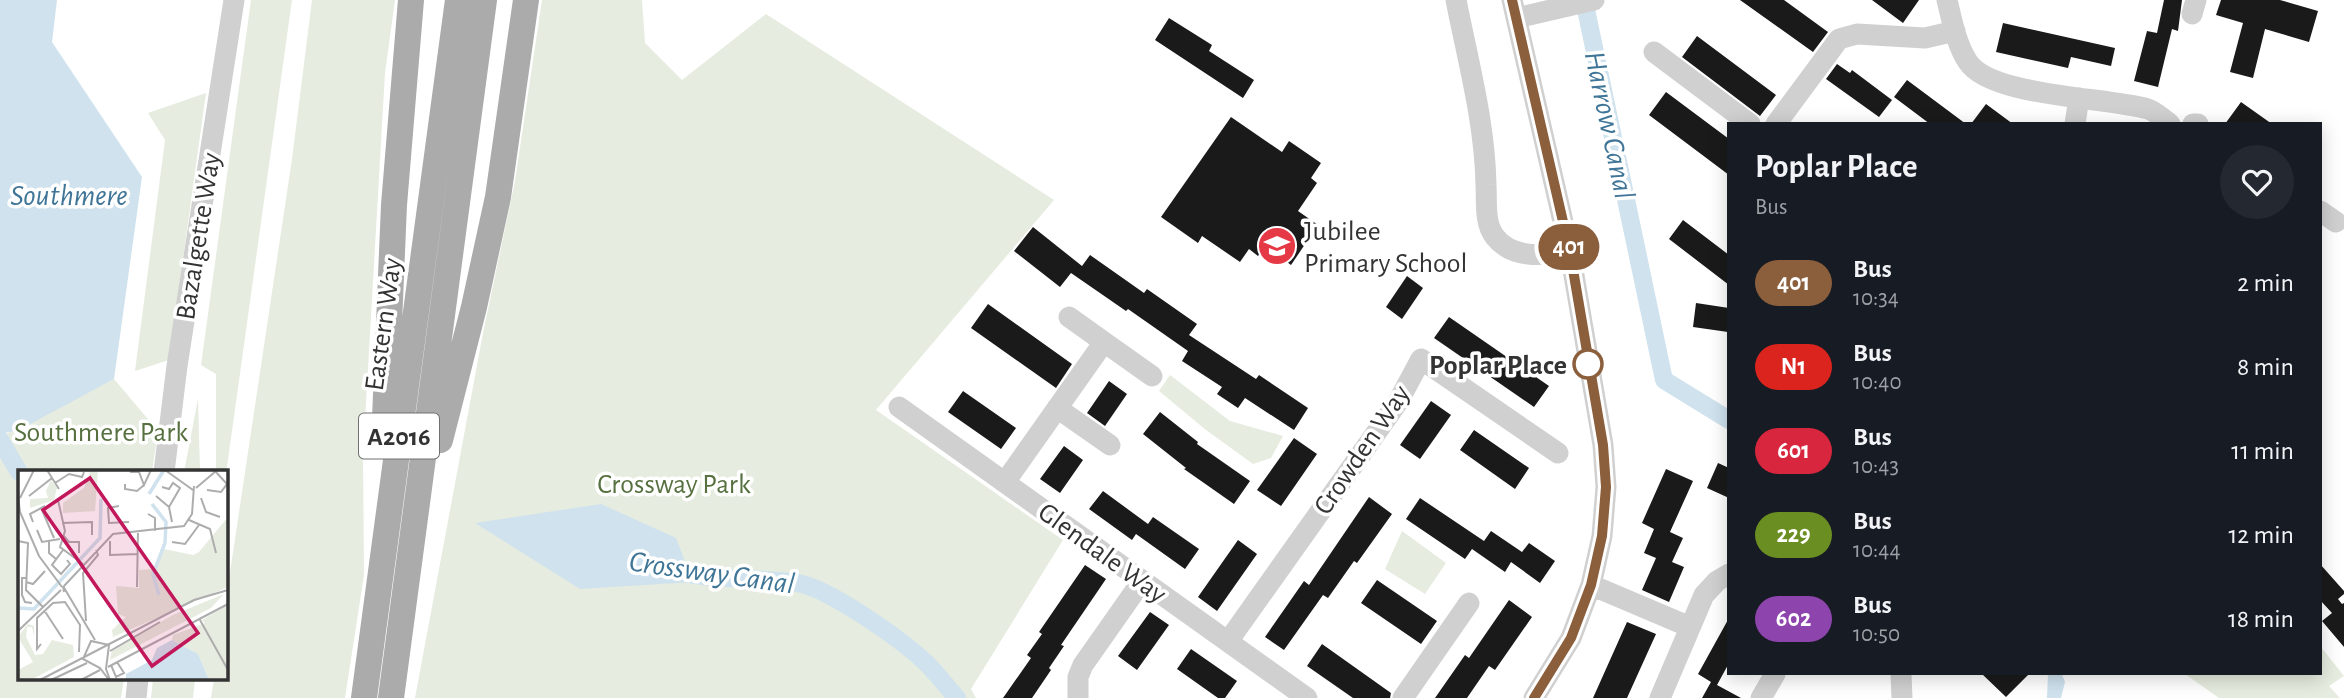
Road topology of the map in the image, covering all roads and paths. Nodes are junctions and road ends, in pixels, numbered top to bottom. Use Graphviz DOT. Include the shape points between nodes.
graph roads {
  1 [pos="234,0"];
  2 [pos="411,0"];
  3 [pos="458,0"];
  4 [pos="484,0"];
  5 [pos="526,0"];
  6 [pos="1456,0"];
  7 [pos="1594,0"];
  8 [pos="1947,0"];
  9 [pos="1514,9"];
  10 [pos="1955,31"];
  11 [pos="1654,52"];
  12 [pos="2079,98"];
  13 [pos="1747,122"];
  14 [pos="1777,122"];
  15 [pos="2075,122"];
  16 [pos="2167,122"];
  17 [pos="1570,252"];
  18 [pos="1069,317"];
  19 [pos="1104,342"];
  20 [pos="1152,376"];
  21 [pos="899,407"];
  22 [pos="1057,408"];
  23 [pos="1110,445"];
  24 [pos="1558,453"];
  25 [pos="163,470"];
  26 [pos="1005,482"];
  27 [pos="383,556"];
  28 [pos="410,558"];
  29 [pos="1727,575"];
  30 [pos="1142,581"];
  31 [pos="1591,585"];
  32 [pos="1469,603"];
  33 [pos="1690,627"];
  34 [pos="1229,640"];
  35 [pos="1774,675"];
  36 [pos="1901,675"];
  37 [pos="138,680"];
  38 [pos="136,698"];
  39 [pos="364,698"];
  40 [pos="391,698"];
  41 [pos="1079,698"];
  42 [pos="1307,698"];
  43 [pos="1403,698"];
  44 [pos="1534,698"];
  45 [pos="1660,698"];
  46 [pos="1761,698"];
  47 [pos="1902,698"];
  1 -- 25 [label="street, Bazalgette Way"];
  2 -- 27 [label="main road" via="392,232"];
  3 -- 27 [label="main road, Eastern Way / A2016"];
  4 -- 28 [label="main road, Eastern Way / A2016"];
  5 -- 28 [label="main road" via="498,197"];
  6 -- 17 [label="street" via="1486,148 1487,218 1495,237 1509,249 1535,256"];
  7 -- 9 [label="street" via="1556,8"];
  8 -- 10 [label="street"];
  9 -- 17 [label="street"];
  10 -- 12 [label="street" via="1968,63 1985,76"];
  10 -- 14 [label="street" via="1925,38 1857,34 1839,39"];
  11 -- 13 [label="street"];
  12 -- 15 [label="street"];
  12 -- 16 [label="street" via="2150,110"];
  17 -- 31 [label="street" via="1606,487"];
  18 -- 19 [label="street"];
  19 -- 20 [label="street"];
  19 -- 22 [label="street"];
  21 -- 26 [label="street, Glendale Way"];
  22 -- 23 [label="street"];
  22 -- 26 [label="street"];
  24 -- 34 [label="street, Crowden Way" via="1420,359 1398,402"];
  26 -- 30 [label="street, Glendale Way"];
  27 -- 39 [label="main road, Eastern Way / A2016"];
  28 -- 40 [label="main road, Eastern Way / A2016"];
  29 -- 33 [label="street" via="1704,595"];
  30 -- 34 [label="street, Glendale Way"];
  30 -- 41 [label="street" via="1083,665 1078,677"];
  31 -- 33 [label="street"];
  31 -- 44 [label="street" via="1571,638"];
  32 -- 43 [label="street"];
  33 -- 45 [label="street"];
  34 -- 42 [label="street, Glendale Way"];
  35 -- 46 [label="street"];
  36 -- 47 [label="street"];
  37 -- 38 [label="street"];
}
